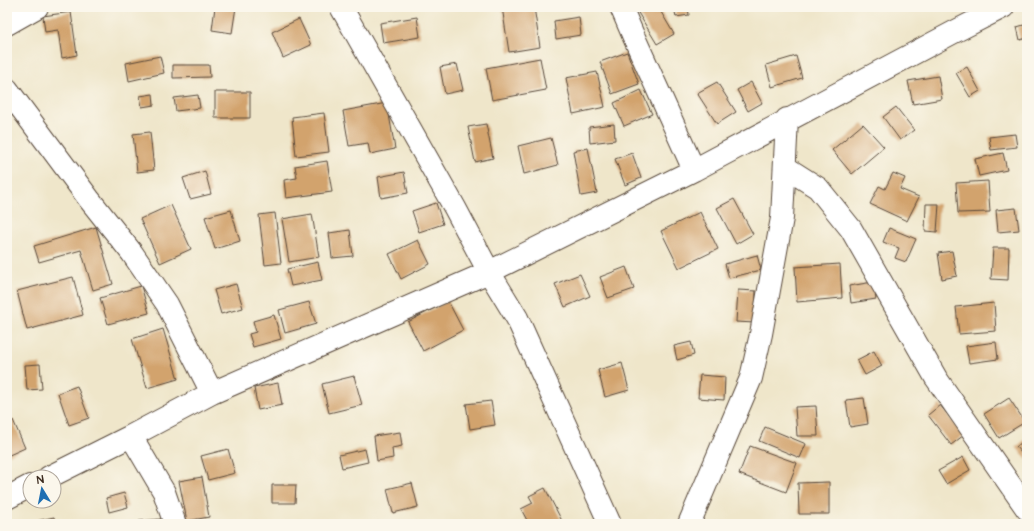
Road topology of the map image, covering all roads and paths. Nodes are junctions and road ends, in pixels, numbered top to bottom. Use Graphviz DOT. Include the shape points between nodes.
graph roads {
  1 [pos="37,7"];
  2 [pos="341,7"];
  3 [pos="621,7"];
  4 [pos="1003,7"];
  5 [pos="7,24"];
  6 [pos="7,89"];
  7 [pos="787,119"];
  8 [pos="785,166"];
  9 [pos="694,170"];
  10 [pos="489,272"];
  11 [pos="212,393"];
  12 [pos="131,436"];
  13 [pos="62,470"];
  14 [pos="22,490"];
  15 [pos="7,498"];
  16 [pos="1027,508"];
  17 [pos="175,524"];
  18 [pos="610,524"];
  19 [pos="689,524"];
  1 -- 5 [label="street"];
  2 -- 10 [label="street"];
  3 -- 9 [label="street"];
  4 -- 7 [label="street"];
  6 -- 11 [label="street" via="132,253 167,304"];
  7 -- 8 [label="street"];
  7 -- 9 [label="street"];
  8 -- 16 [label="street" via="818,188 851,229 936,378"];
  8 -- 19 [label="street" via="781,224 751,378"];
  9 -- 10 [label="street"];
  10 -- 11 [label="street"];
  10 -- 18 [label="street" via="517,318"];
  11 -- 12 [label="street"];
  12 -- 13 [label="street"];
  12 -- 17 [label="street" via="164,492"];
  14 -- 15 [label="street"];
}
